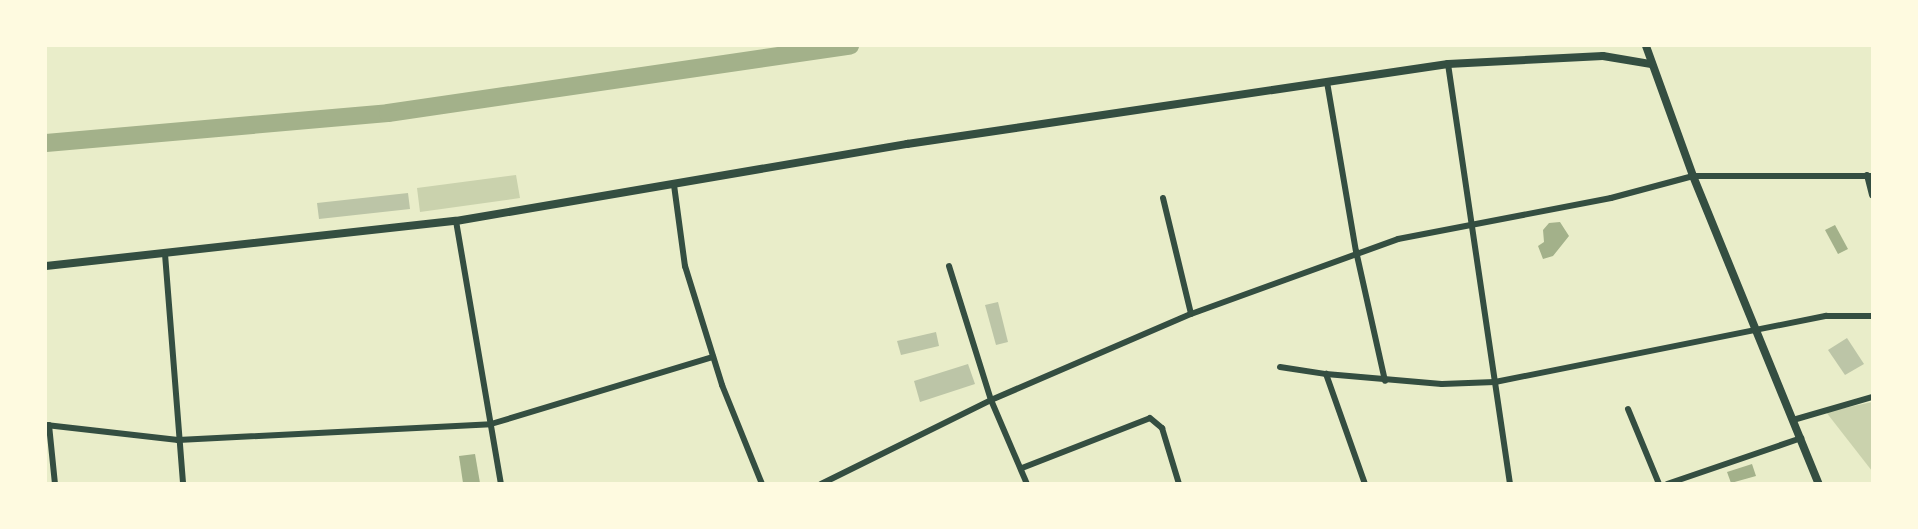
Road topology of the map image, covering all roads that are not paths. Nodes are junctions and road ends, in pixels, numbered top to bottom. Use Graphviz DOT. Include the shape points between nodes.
graph roads {
  1 [pos="1646,46"];
  2 [pos="1448,64"];
  3 [pos="1651,64"];
  4 [pos="1327,82"];
  5 [pos="1693,176"];
  6 [pos="1870,176"];
  7 [pos="674,186"];
  8 [pos="1872,195"];
  9 [pos="1163,198"];
  10 [pos="456,221"];
  11 [pos="1472,227"];
  12 [pos="1356,251"];
  13 [pos="165,254"];
  14 [pos="46,266"];
  15 [pos="948,266"];
  16 [pos="1191,314"];
  17 [pos="1872,316"];
  18 [pos="1755,331"];
  19 [pos="713,357"];
  20 [pos="1280,367"];
  21 [pos="1326,374"];
  22 [pos="1385,381"];
  23 [pos="1494,382"];
  24 [pos="1872,397"];
  25 [pos="991,400"];
  26 [pos="1628,409"];
  27 [pos="1793,420"];
  28 [pos="491,424"];
  29 [pos="47,425"];
  30 [pos="1801,439"];
  31 [pos="178,440"];
  32 [pos="1022,467"];
  33 [pos="55,484"];
  34 [pos="183,484"];
  35 [pos="501,484"];
  36 [pos="762,484"];
  37 [pos="821,484"];
  38 [pos="1027,484"];
  39 [pos="1180,484"];
  40 [pos="1365,484"];
  41 [pos="1510,484"];
  42 [pos="1659,484"];
  43 [pos="1667,484"];
  44 [pos="1819,484"];
  1 -- 3 [label="street"];
  2 -- 3 [label="street" via="1603,56"];
  2 -- 4 [label="street"];
  2 -- 11 [label="street"];
  3 -- 5 [label="street"];
  4 -- 7 [label="street" via="907,144"];
  4 -- 12 [label="street"];
  5 -- 6 [label="street"];
  5 -- 11 [label="street"];
  5 -- 18 [label="street"];
  6 -- 8 [label="street"];
  7 -- 10 [label="street"];
  7 -- 19 [label="street" via="685,266"];
  9 -- 16 [label="street"];
  10 -- 13 [label="street"];
  10 -- 28 [label="street"];
  11 -- 12 [label="street"];
  11 -- 23 [label="street"];
  12 -- 16 [label="street"];
  12 -- 22 [label="street"];
  13 -- 14 [label="street"];
  13 -- 31 [label="street"];
  15 -- 25 [label="street"];
  16 -- 25 [label="street"];
  17 -- 18 [label="street" via="1826,316"];
  18 -- 23 [label="street"];
  18 -- 27 [label="street"];
  19 -- 28 [label="street"];
  19 -- 36 [label="street"];
  20 -- 21 [label="street"];
  21 -- 22 [label="street"];
  21 -- 40 [label="street"];
  22 -- 23 [label="street"];
  23 -- 41 [label="street"];
  24 -- 27 [label="street"];
  25 -- 32 [label="street"];
  25 -- 37 [label="street"];
  26 -- 42 [label="street"];
  27 -- 30 [label="street"];
  28 -- 31 [label="street"];
  28 -- 35 [label="street"];
  29 -- 31 [label="street"];
  29 -- 33 [label="street"];
  30 -- 43 [label="street"];
  30 -- 44 [label="street"];
  31 -- 34 [label="street"];
  32 -- 38 [label="street"];
  32 -- 39 [label="street" via="1150,418 1162,428"];
}
